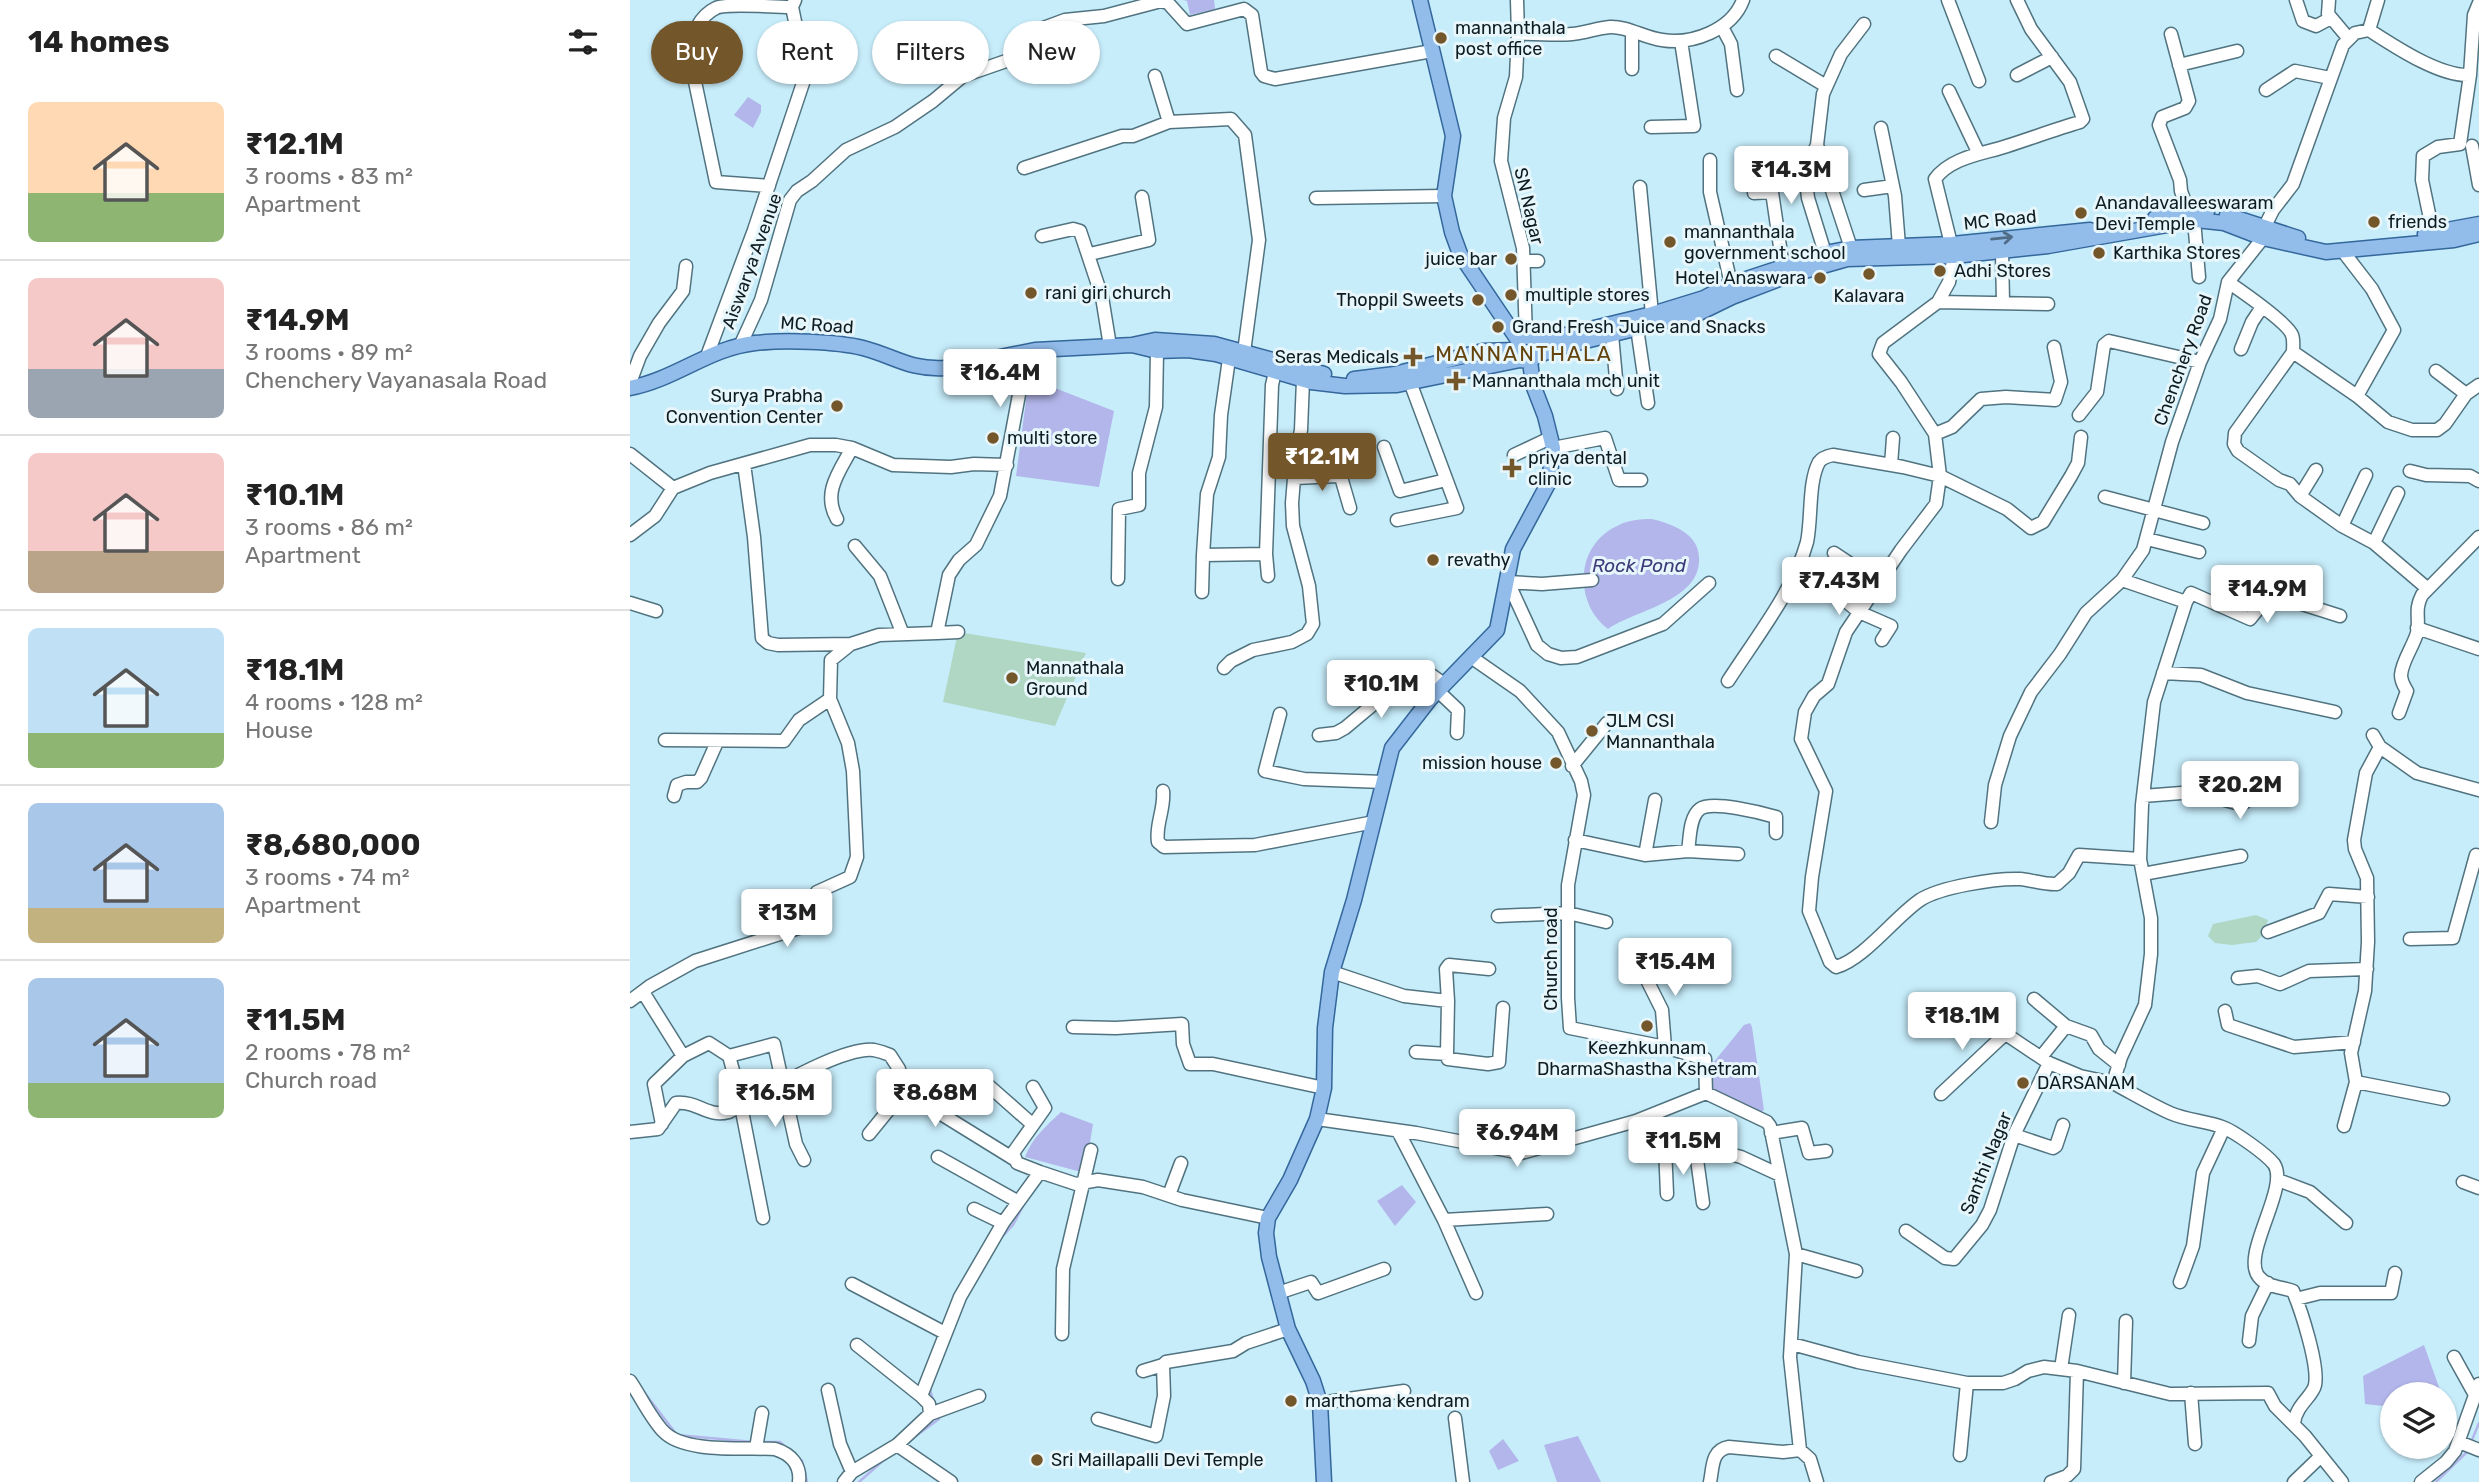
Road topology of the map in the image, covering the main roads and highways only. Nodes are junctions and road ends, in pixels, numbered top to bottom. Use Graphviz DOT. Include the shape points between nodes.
graph roads {
  1 [pos="1420,0"];
  2 [pos="2191,215"];
  3 [pos="2479,225"];
  4 [pos="2264,232"];
  5 [pos="2479,234"];
  6 [pos="1953,250"];
  7 [pos="1785,271"];
  8 [pos="1132,345"];
  9 [pos="1525,349"];
  10 [pos="630,385"];
  11 [pos="1324,1482"];
  1 -- 9 [label="main road" via="1453,136 1444,195 1452,232 1460,254"];
  2 -- 4 [label="main road, MC Road"];
  6 -- 2 [label="main road, MC Road, one-way"];
  2 -- 6 [label="main road, MC Road" via="2048,246"];
  3 -- 4 [label="main road, MC Road" via="2336,244"];
  4 -- 5 [label="main road, MC Road" via="2326,252"];
  6 -- 7 [label="main road, MC Road" via="1847,259"];
  6 -- 7 [label="main road, MC Road" via="1851,248 1825,253"];
  7 -- 9 [label="main road, MC Road"];
  7 -- 9 [label="main road, MC Road" via="1699,313 1612,335"];
  8 -- 9 [label="main road, MC Road" via="1193,341 1358,380 1483,351"];
  8 -- 9 [label="main road, MC Road" via="1216,354 1303,380 1362,387 1410,382"];
  8 -- 10 [label="main road, MC Road" via="1046,350 930,369 862,348 773,342 722,349 671,376"];
  9 -- 11 [label="main road" via="1552,443 1549,481 1513,549 1497,630 1441,687 1392,748 1332,972 1324,1088 1317,1119 1268,1218 1267,1244 1288,1329 1320,1403"];
}
